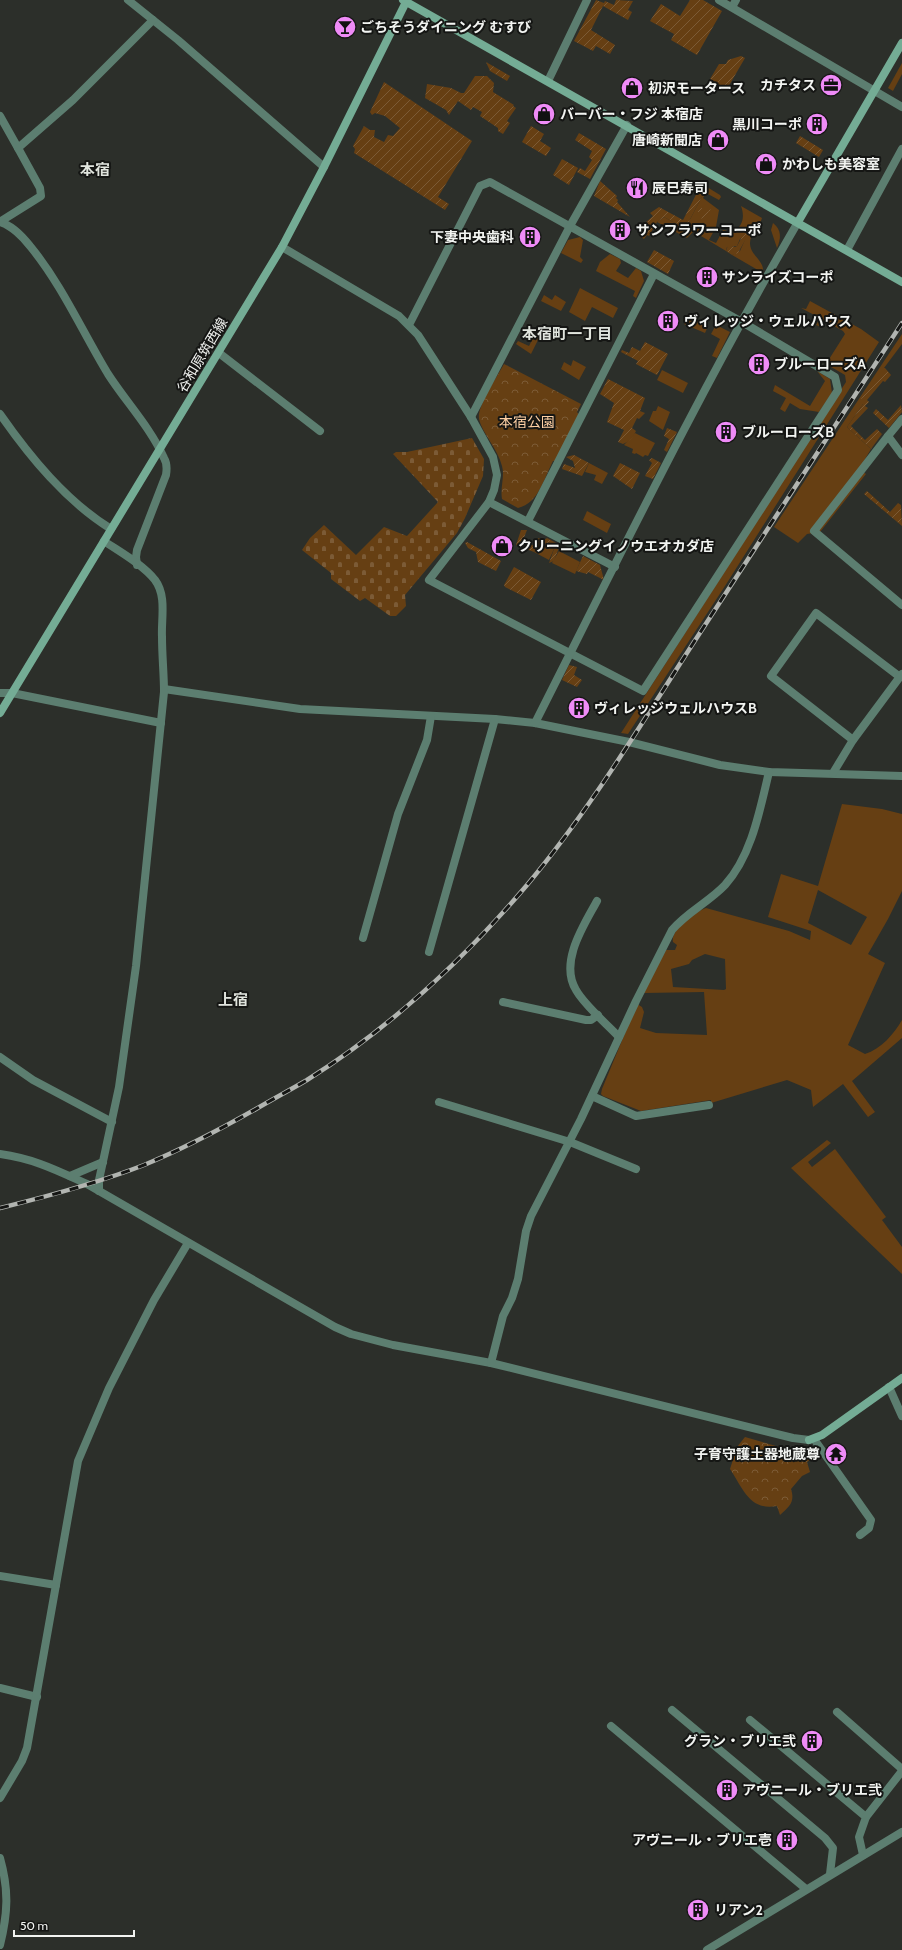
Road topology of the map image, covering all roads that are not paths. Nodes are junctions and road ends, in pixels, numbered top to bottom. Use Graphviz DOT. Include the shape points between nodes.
graph roads {
  1 [pos="128,0"];
  2 [pos="588,0"];
  3 [pos="719,0"];
  4 [pos="405,1"];
  5 [pos="734,4"];
  6 [pos="153,20"];
  7 [pos="902,43"];
  8 [pos="548,81"];
  9 [pos="875,90"];
  10 [pos="902,107"];
  11 [pos="0,116"];
  12 [pos="627,126"];
  13 [pos="18,148"];
  14 [pos="902,149"];
  15 [pos="324,167"];
  16 [pos="0,222"];
  17 [pos="798,222"];
  18 [pos="570,226"];
  19 [pos="282,248"];
  20 [pos="847,250"];
  21 [pos="654,274"];
  22 [pos="902,282"];
  23 [pos="742,322"];
  24 [pos="409,325"];
  25 [pos="219,353"];
  26 [pos="0,414"];
  27 [pos="471,417"];
  28 [pos="902,419"];
  29 [pos="320,431"];
  30 [pos="888,436"];
  31 [pos="160,449"];
  32 [pos="902,455"];
  33 [pos="489,502"];
  34 [pos="528,521"];
  35 [pos="111,529"];
  36 [pos="104,541"];
  37 [pos="137,565"];
  38 [pos="615,567"];
  39 [pos="902,605"];
  40 [pos="571,653"];
  41 [pos="901,676"];
  42 [pos="164,689"];
  43 [pos="0,693"];
  44 [pos="12,693"];
  45 [pos="0,713"];
  46 [pos="431,716"];
  47 [pos="496,719"];
  48 [pos="161,723"];
  49 [pos="535,723"];
  50 [pos="853,740"];
  51 [pos="769,772"];
  52 [pos="833,773"];
  53 [pos="902,776"];
  54 [pos="597,901"];
  55 [pos="362,938"];
  56 [pos="429,952"];
  57 [pos="503,1002"];
  58 [pos="598,1015"];
  59 [pos="619,1037"];
  60 [pos="0,1057"];
  61 [pos="592,1096"];
  62 [pos="439,1102"];
  63 [pos="709,1105"];
  64 [pos="112,1122"];
  65 [pos="570,1142"];
  66 [pos="0,1154"];
  67 [pos="103,1162"];
  68 [pos="636,1169"];
  69 [pos="70,1176"];
  70 [pos="99,1191"];
  71 [pos="188,1243"];
  72 [pos="491,1363"];
  73 [pos="902,1378"];
  74 [pos="889,1387"];
  75 [pos="902,1416"];
  76 [pos="812,1440"];
  77 [pos="860,1535"];
  78 [pos="0,1576"];
  79 [pos="56,1585"];
  80 [pos="0,1688"];
  81 [pos="37,1697"];
  82 [pos="672,1710"];
  83 [pos="837,1712"];
  84 [pos="750,1720"];
  85 [pos="611,1726"];
  86 [pos="902,1770"];
  87 [pos="0,1798"];
  88 [pos="866,1817"];
  89 [pos="902,1832"];
  90 [pos="863,1855"];
  91 [pos="0,1858"];
  92 [pos="830,1874"];
  93 [pos="806,1889"];
  94 [pos="0,1945"];
  95 [pos="707,1950"];
  1 -- 6 [label="street"];
  2 -- 8 [label="street"];
  3 -- 5 [label="street"];
  4 -- 8 [label="street"];
  4 -- 15 [label="street, 谷和原筑西線"];
  5 -- 9 [label="street"];
  6 -- 13 [label="street" via="73,100"];
  6 -- 15 [label="street"];
  7 -- 9 [label="street"];
  8 -- 12 [label="street"];
  9 -- 10 [label="street"];
  9 -- 17 [label="street"];
  11 -- 13 [label="street"];
  12 -- 17 [label="street"];
  12 -- 18 [label="street"];
  13 -- 16 [label="street" via="40,188 41,196"];
  14 -- 20 [label="street"];
  15 -- 19 [label="street, 谷和原筑西線"];
  16 -- 31 [label="street" via="22,237 38,256 75,313 112,379"];
  17 -- 20 [label="street"];
  17 -- 23 [label="street"];
  18 -- 21 [label="street"];
  18 -- 24 [label="street" via="490,182 480,186"];
  18 -- 27 [label="street"];
  19 -- 24 [label="street" via="399,316"];
  19 -- 25 [label="street, 谷和原筑西線"];
  20 -- 22 [label="street"];
  21 -- 23 [label="street"];
  21 -- 34 [label="street"];
  23 -- 38 [label="street"];
  23 -- 40 [label="street" via="835,377 838,390 643,691"];
  24 -- 27 [label="street"];
  25 -- 29 [label="street"];
  25 -- 31 [label="street, 谷和原筑西線"];
  26 -- 35 [label="street" via="57,484 89,515"];
  27 -- 33 [label="street" via="493,456 497,475"];
  28 -- 30 [label="street"];
  30 -- 32 [label="street"];
  30 -- 39 [label="street" via="814,531"];
  31 -- 35 [label="street, 谷和原筑西線"];
  31 -- 37 [label="street" via="165,460 166,475 137,550"];
  33 -- 34 [label="street"];
  33 -- 40 [label="street" via="429,580"];
  34 -- 38 [label="street"];
  35 -- 36 [label="street, 谷和原筑西線"];
  36 -- 37 [label="street"];
  36 -- 44 [label="street, 谷和原筑西線"];
  37 -- 42 [label="street" via="155,581 161,596"];
  38 -- 40 [label="street"];
  40 -- 49 [label="street"];
  41 -- 50 [label="street"];
  41 -- 50 [label="street" via="816,613 771,676"];
  42 -- 46 [label="street" via="300,709"];
  42 -- 48 [label="street"];
  43 -- 44 [label="street"];
  44 -- 45 [label="street, 谷和原筑西線"];
  44 -- 48 [label="street"];
  46 -- 47 [label="street"];
  46 -- 55 [label="street" via="426,745 398,814"];
  47 -- 49 [label="street"];
  47 -- 56 [label="street"];
  48 -- 64 [label="street" via="136,966"];
  49 -- 51 [label="street" via="629,742 720,765"];
  50 -- 52 [label="street"];
  51 -- 52 [label="street"];
  51 -- 59 [label="street" via="755,824 739,866 714,895 678,922 672,930"];
  52 -- 53 [label="street"];
  54 -- 58 [label="street" via="575,943 571,974 576,990"];
  57 -- 58 [label="street" via="586,1020"];
  58 -- 59 [label="street"];
  59 -- 61 [label="street"];
  60 -- 64 [label="street" via="32,1080"];
  61 -- 63 [label="street" via="636,1116"];
  61 -- 65 [label="street"];
  62 -- 65 [label="street"];
  64 -- 67 [label="street"];
  65 -- 68 [label="street"];
  65 -- 72 [label="street" via="531,1216 518,1279 503,1316"];
  66 -- 69 [label="street" via="30,1159"];
  67 -- 69 [label="street"];
  67 -- 70 [label="street"];
  69 -- 70 [label="street"];
  70 -- 71 [label="street"];
  71 -- 72 [label="street" via="351,1334 393,1345"];
  71 -- 79 [label="street" via="150,1306 109,1388 78,1461"];
  72 -- 76 [label="street" via="793,1438"];
  73 -- 74 [label="street"];
  74 -- 75 [label="street"];
  74 -- 76 [label="street"];
  76 -- 77 [label="street" via="871,1520 870,1528"];
  78 -- 79 [label="street"];
  79 -- 81 [label="street"];
  80 -- 81 [label="street"];
  81 -- 87 [label="street" via="28,1748"];
  82 -- 92 [label="street" via="825,1838 833,1848"];
  83 -- 86 [label="street"];
  84 -- 88 [label="street"];
  85 -- 93 [label="street"];
  86 -- 88 [label="street"];
  88 -- 90 [label="street" via="859,1837"];
  89 -- 90 [label="street"];
  90 -- 92 [label="street"];
  91 -- 94 [label="street" via="8,1906"];
  92 -- 93 [label="street"];
  93 -- 95 [label="street"];
}
